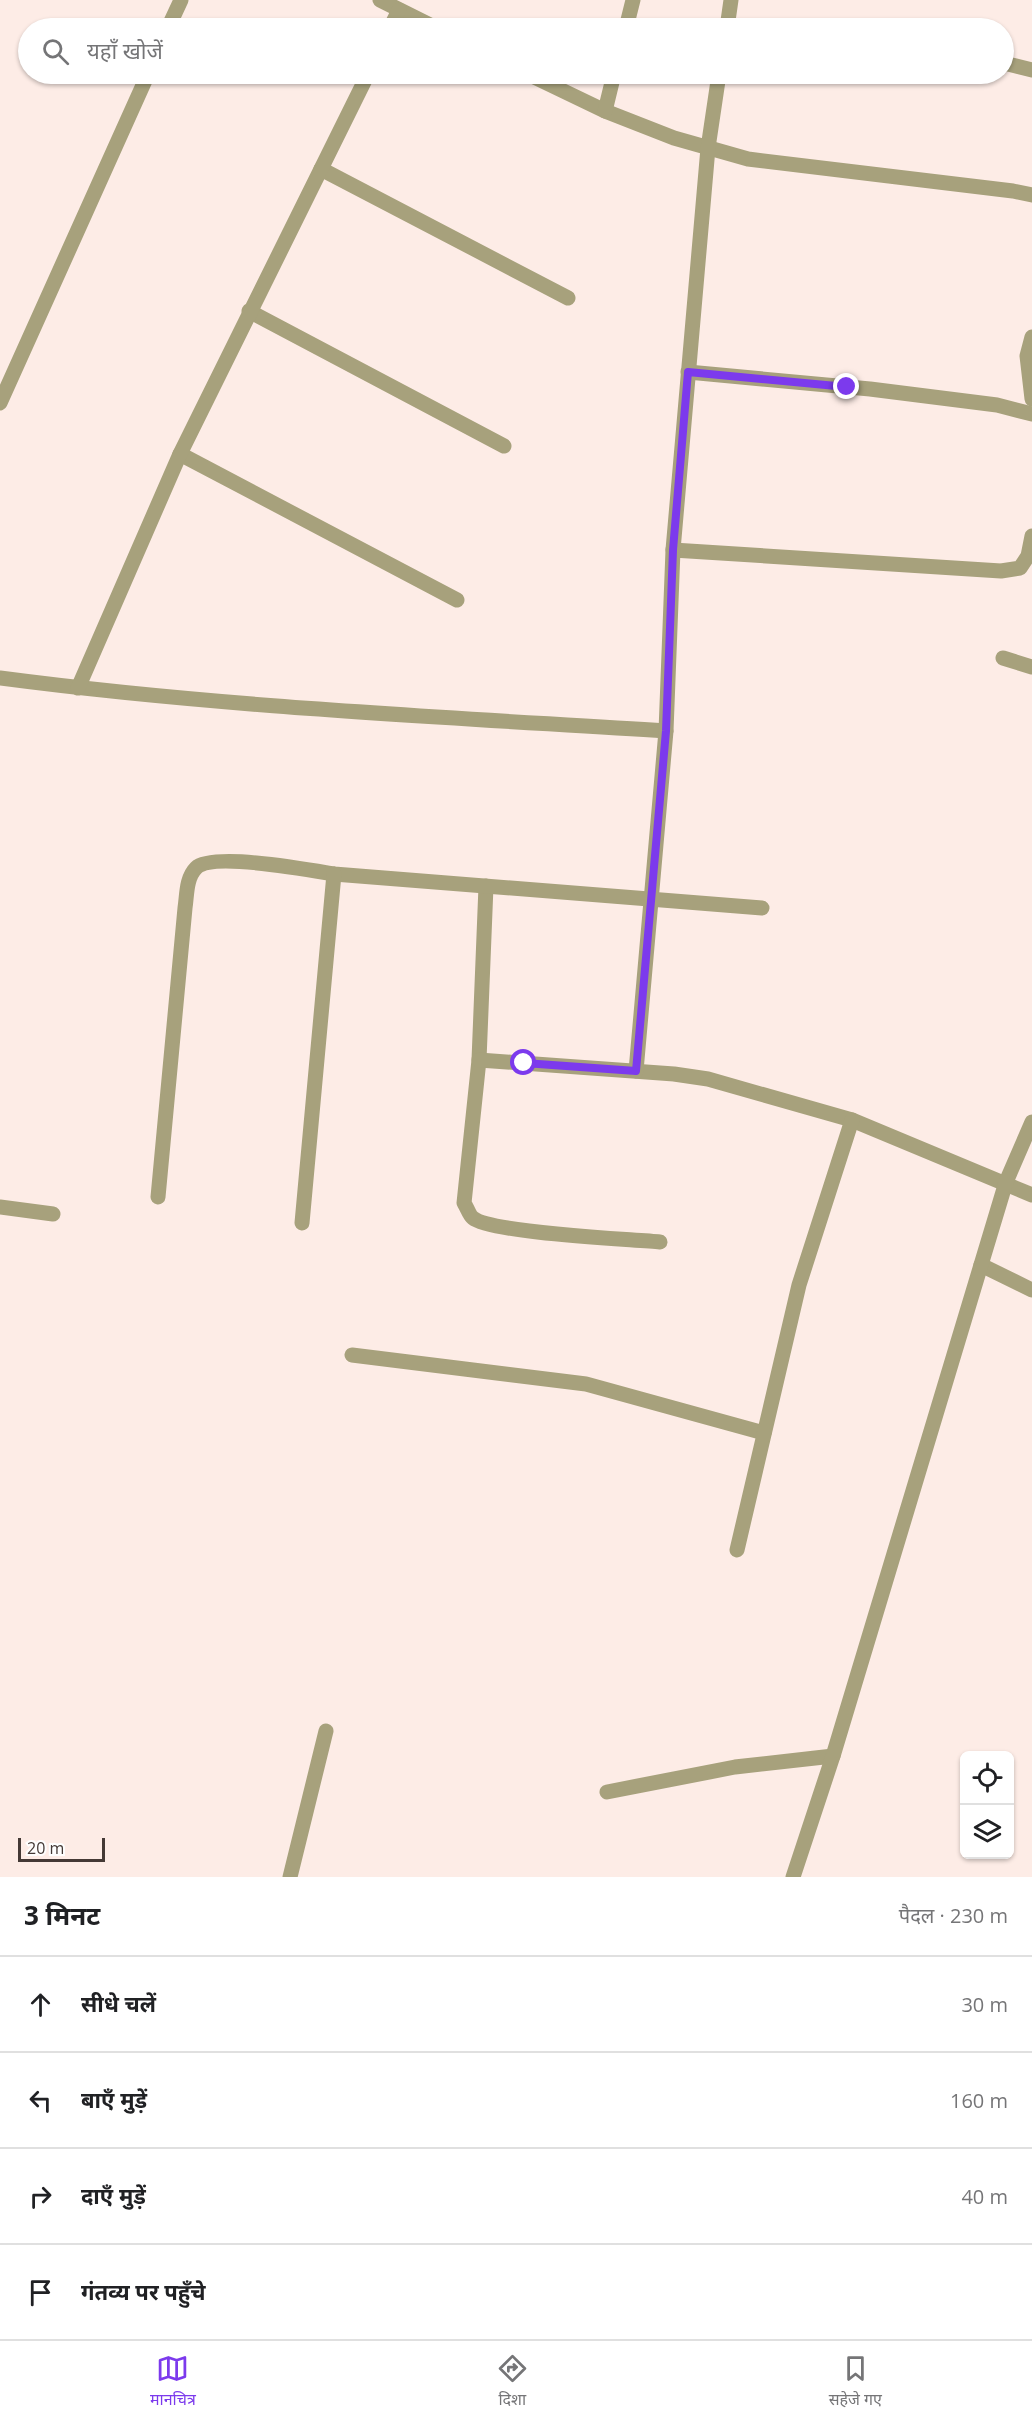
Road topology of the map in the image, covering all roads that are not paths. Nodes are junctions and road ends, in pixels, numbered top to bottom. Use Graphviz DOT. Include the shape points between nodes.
graph roads {
  1 [pos="181,0"];
  2 [pos="380,0"];
  3 [pos="633,0"];
  4 [pos="731,0"];
  5 [pos="399,10"];
  6 [pos="173,18"];
  7 [pos="395,18"];
  8 [pos="415,18"];
  9 [pos="628,18"];
  10 [pos="730,18"];
  11 [pos="1014,66"];
  12 [pos="1032,70"];
  13 [pos="144,84"];
  14 [pos="363,84"];
  15 [pos="549,84"];
  16 [pos="612,84"];
  17 [pos="718,84"];
  18 [pos="605,111"];
  19 [pos="708,148"];
  20 [pos="321,169"];
  21 [pos="1032,195"];
  22 [pos="568,298"];
  23 [pos="249,311"];
  24 [pos="1032,338"];
  25 [pos="688,372"];
  26 [pos="1032,399"];
  27 [pos="0,404"];
  28 [pos="1032,414"];
  29 [pos="504,446"];
  30 [pos="180,454"];
  31 [pos="1032,536"];
  32 [pos="673,550"];
  33 [pos="458,600"];
  34 [pos="1003,658"];
  35 [pos="1032,667"];
  36 [pos="0,678"];
  37 [pos="78,688"];
  38 [pos="666,731"];
  39 [pos="334,874"];
  40 [pos="486,886"];
  41 [pos="652,901"];
  42 [pos="762,908"];
  43 [pos="479,1060"];
  44 [pos="636,1071"];
  45 [pos="852,1120"];
  46 [pos="1032,1122"];
  47 [pos="1006,1182"];
  48 [pos="1032,1195"];
  49 [pos="158,1197"];
  50 [pos="0,1207"];
  51 [pos="52,1214"];
  52 [pos="302,1223"];
  53 [pos="660,1242"];
  54 [pos="981,1265"];
  55 [pos="1032,1290"];
  56 [pos="352,1355"];
  57 [pos="764,1433"];
  58 [pos="737,1550"];
  59 [pos="326,1731"];
  60 [pos="833,1756"];
  61 [pos="607,1792"];
  62 [pos="290,1877"];
  63 [pos="793,1877"];
  1 -- 6 [label="street"];
  2 -- 5 [label="street"];
  3 -- 9 [label="street"];
  4 -- 10 [label="street"];
  5 -- 7 [label="street"];
  5 -- 8 [label="street"];
  11 -- 12 [label="street"];
  13 -- 27 [label="street"];
  14 -- 20 [label="street"];
  15 -- 18 [label="street"];
  16 -- 18 [label="street"];
  17 -- 19 [label="street"];
  18 -- 19 [label="street"];
  19 -- 21 [label="street" via="748,159"];
  19 -- 25 [label="street"];
  20 -- 22 [label="street"];
  20 -- 23 [label="street"];
  23 -- 29 [label="street"];
  23 -- 30 [label="street"];
  24 -- 26 [label="street" via="1027,356"];
  25 -- 28 [label="street" via="997,405"];
  25 -- 32 [label="street"];
  30 -- 33 [label="street"];
  30 -- 37 [label="street"];
  31 -- 32 [label="street" via="1028,556 1020,568 1001,571"];
  32 -- 38 [label="street"];
  34 -- 35 [label="street"];
  36 -- 37 [label="street"];
  37 -- 38 [label="street"];
  38 -- 41 [label="street"];
  39 -- 40 [label="street"];
  39 -- 49 [label="street" via="272,863 207,862 196,868 189,880"];
  39 -- 52 [label="street"];
  40 -- 41 [label="street"];
  40 -- 43 [label="street"];
  41 -- 42 [label="street"];
  41 -- 44 [label="street"];
  43 -- 44 [label="street"];
  43 -- 53 [label="street" via="464,1203 473,1218 517,1230"];
  44 -- 45 [label="street" via="708,1079"];
  45 -- 47 [label="street"];
  45 -- 57 [label="street" via="799,1285"];
  46 -- 47 [label="street"];
  47 -- 48 [label="street"];
  47 -- 54 [label="street"];
  50 -- 51 [label="street"];
  54 -- 55 [label="street"];
  54 -- 60 [label="street"];
  56 -- 57 [label="street" via="586,1384"];
  57 -- 58 [label="street"];
  59 -- 62 [label="street"];
  60 -- 61 [label="street" via="735,1767"];
  60 -- 63 [label="street"];
}
